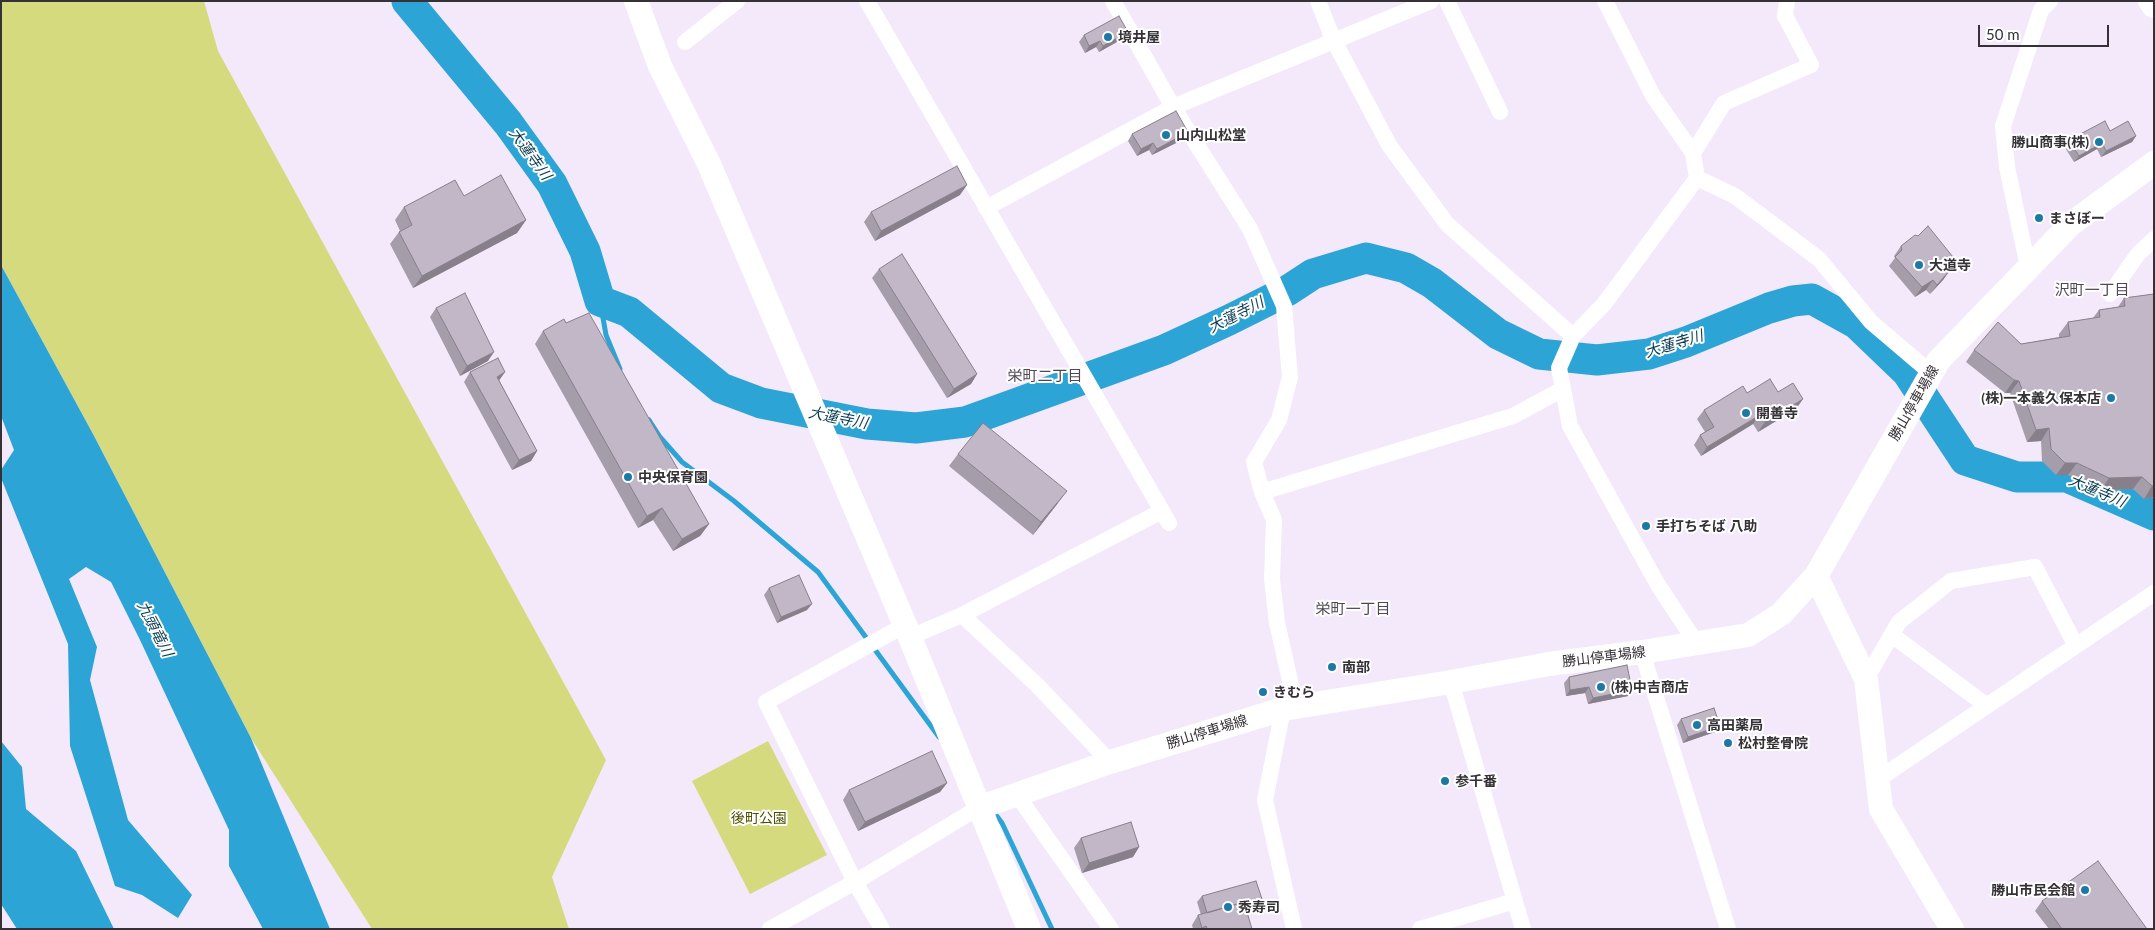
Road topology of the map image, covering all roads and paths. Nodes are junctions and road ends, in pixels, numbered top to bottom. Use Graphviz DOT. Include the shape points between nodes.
graph roads {
  1 [pos="636,1"];
  2 [pos="866,1"];
  3 [pos="1113,1"];
  4 [pos="1318,1"];
  5 [pos="1430,1"];
  6 [pos="1447,1"];
  7 [pos="1605,1"];
  8 [pos="1787,1"];
  9 [pos="2050,1"];
  10 [pos="2151,1"];
  11 [pos="735,2"];
  12 [pos="2154,5"];
  13 [pos="1333,40"];
  14 [pos="685,42"];
  15 [pos="1173,107"];
  16 [pos="1500,112"];
  17 [pos="1693,153"];
  18 [pos="2153,165"];
  19 [pos="1697,178"];
  20 [pos="986,208"];
  21 [pos="2154,239"];
  22 [pos="2028,267"];
  23 [pos="2110,294"];
  24 [pos="1573,336"];
  25 [pos="1930,373"];
  26 [pos="1563,389"];
  27 [pos="1262,492"];
  28 [pos="1816,576"];
  29 [pos="2154,593"];
  30 [pos="962,615"];
  31 [pos="908,631"];
  32 [pos="1892,635"];
  33 [pos="1697,644"];
  34 [pos="2076,646"];
  35 [pos="1642,652"];
  36 [pos="1866,679"];
  37 [pos="1451,682"];
  38 [pos="1987,706"];
  39 [pos="1283,709"];
  40 [pos="1110,762"];
  41 [pos="1877,780"];
  42 [pos="1017,795"];
  43 [pos="978,808"];
  44 [pos="855,882"];
  45 [pos="1515,901"];
  46 [pos="770,929"];
  47 [pos="882,929"];
  48 [pos="1029,929"];
  49 [pos="1111,929"];
  50 [pos="1294,929"];
  51 [pos="1420,929"];
  52 [pos="1523,929"];
  53 [pos="1728,929"];
  54 [pos="1952,929"];
  1 -- 31 [label="main road" via="660,66 709,164"];
  2 -- 20 [label="street"];
  3 -- 15 [label="street"];
  4 -- 13 [label="street"];
  5 -- 13 [label="street"];
  6 -- 16 [label="street"];
  7 -- 17 [label="street" via="1653,96"];
  8 -- 17 [label="street" via="1785,16 1811,66 1724,103"];
  9 -- 22 [label="street" via="2041,10 2003,126 2007,167"];
  10 -- 12 [label="main road"];
  11 -- 14 [label="street"];
  13 -- 15 [label="street"];
  13 -- 24 [label="street" via="1389,145 1447,224"];
  15 -- 20 [label="street"];
  15 -- 27 [label="street" via="1250,229 1284,306 1290,377 1278,420 1254,462"];
  17 -- 19 [label="street"];
  18 -- 22 [label="main road, 勝山停車場線" via="2071,224"];
  19 -- 24 [label="street" via="1604,304"];
  19 -- 25 [label="street" via="1735,196 1819,259 1872,322"];
  20 -- 30 [label="street" via="1165,517"];
  21 -- 23 [label="street" via="2138,254"];
  22 -- 25 [label="main road, 勝山停車場線"];
  24 -- 26 [label="street" via="1560,368"];
  25 -- 28 [label="main road, 勝山停車場線"];
  26 -- 27 [label="street" via="1513,416"];
  26 -- 33 [label="street" via="1570,426 1658,585"];
  27 -- 39 [label="street" via="1274,520 1272,578 1277,623 1291,684"];
  28 -- 33 [label="main road, 勝山停車場線" via="1781,614 1748,635"];
  28 -- 36 [label="main road"];
  29 -- 34 [label="street"];
  30 -- 31 [label="street"];
  30 -- 40 [label="street" via="1037,684"];
  31 -- 43 [label="main road"];
  31 -- 44 [label="street" via="766,702"];
  32 -- 34 [label="street" via="1899,622 1951,581 2035,567"];
  32 -- 36 [label="street"];
  32 -- 38 [label="street"];
  33 -- 35 [label="main road, 勝山停車場線"];
  34 -- 38 [label="street"];
  35 -- 37 [label="main road, 勝山停車場線" via="1549,664"];
  35 -- 53 [label="street"];
  36 -- 41 [label="main road"];
  37 -- 39 [label="main road, 勝山停車場線"];
  37 -- 45 [label="street"];
  38 -- 41 [label="street"];
  39 -- 40 [label="main road, 勝山停車場線"];
  39 -- 50 [label="street" via="1265,800"];
  40 -- 42 [label="main road, 勝山停車場線"];
  41 -- 54 [label="main road" via="1882,809"];
  42 -- 43 [label="main road, 勝山停車場線"];
  42 -- 49 [label="street"];
  43 -- 44 [label="street"];
  43 -- 48 [label="main road"];
  44 -- 46 [label="street"];
  44 -- 47 [label="street"];
  45 -- 51 [label="street"];
  45 -- 52 [label="street"];
}
